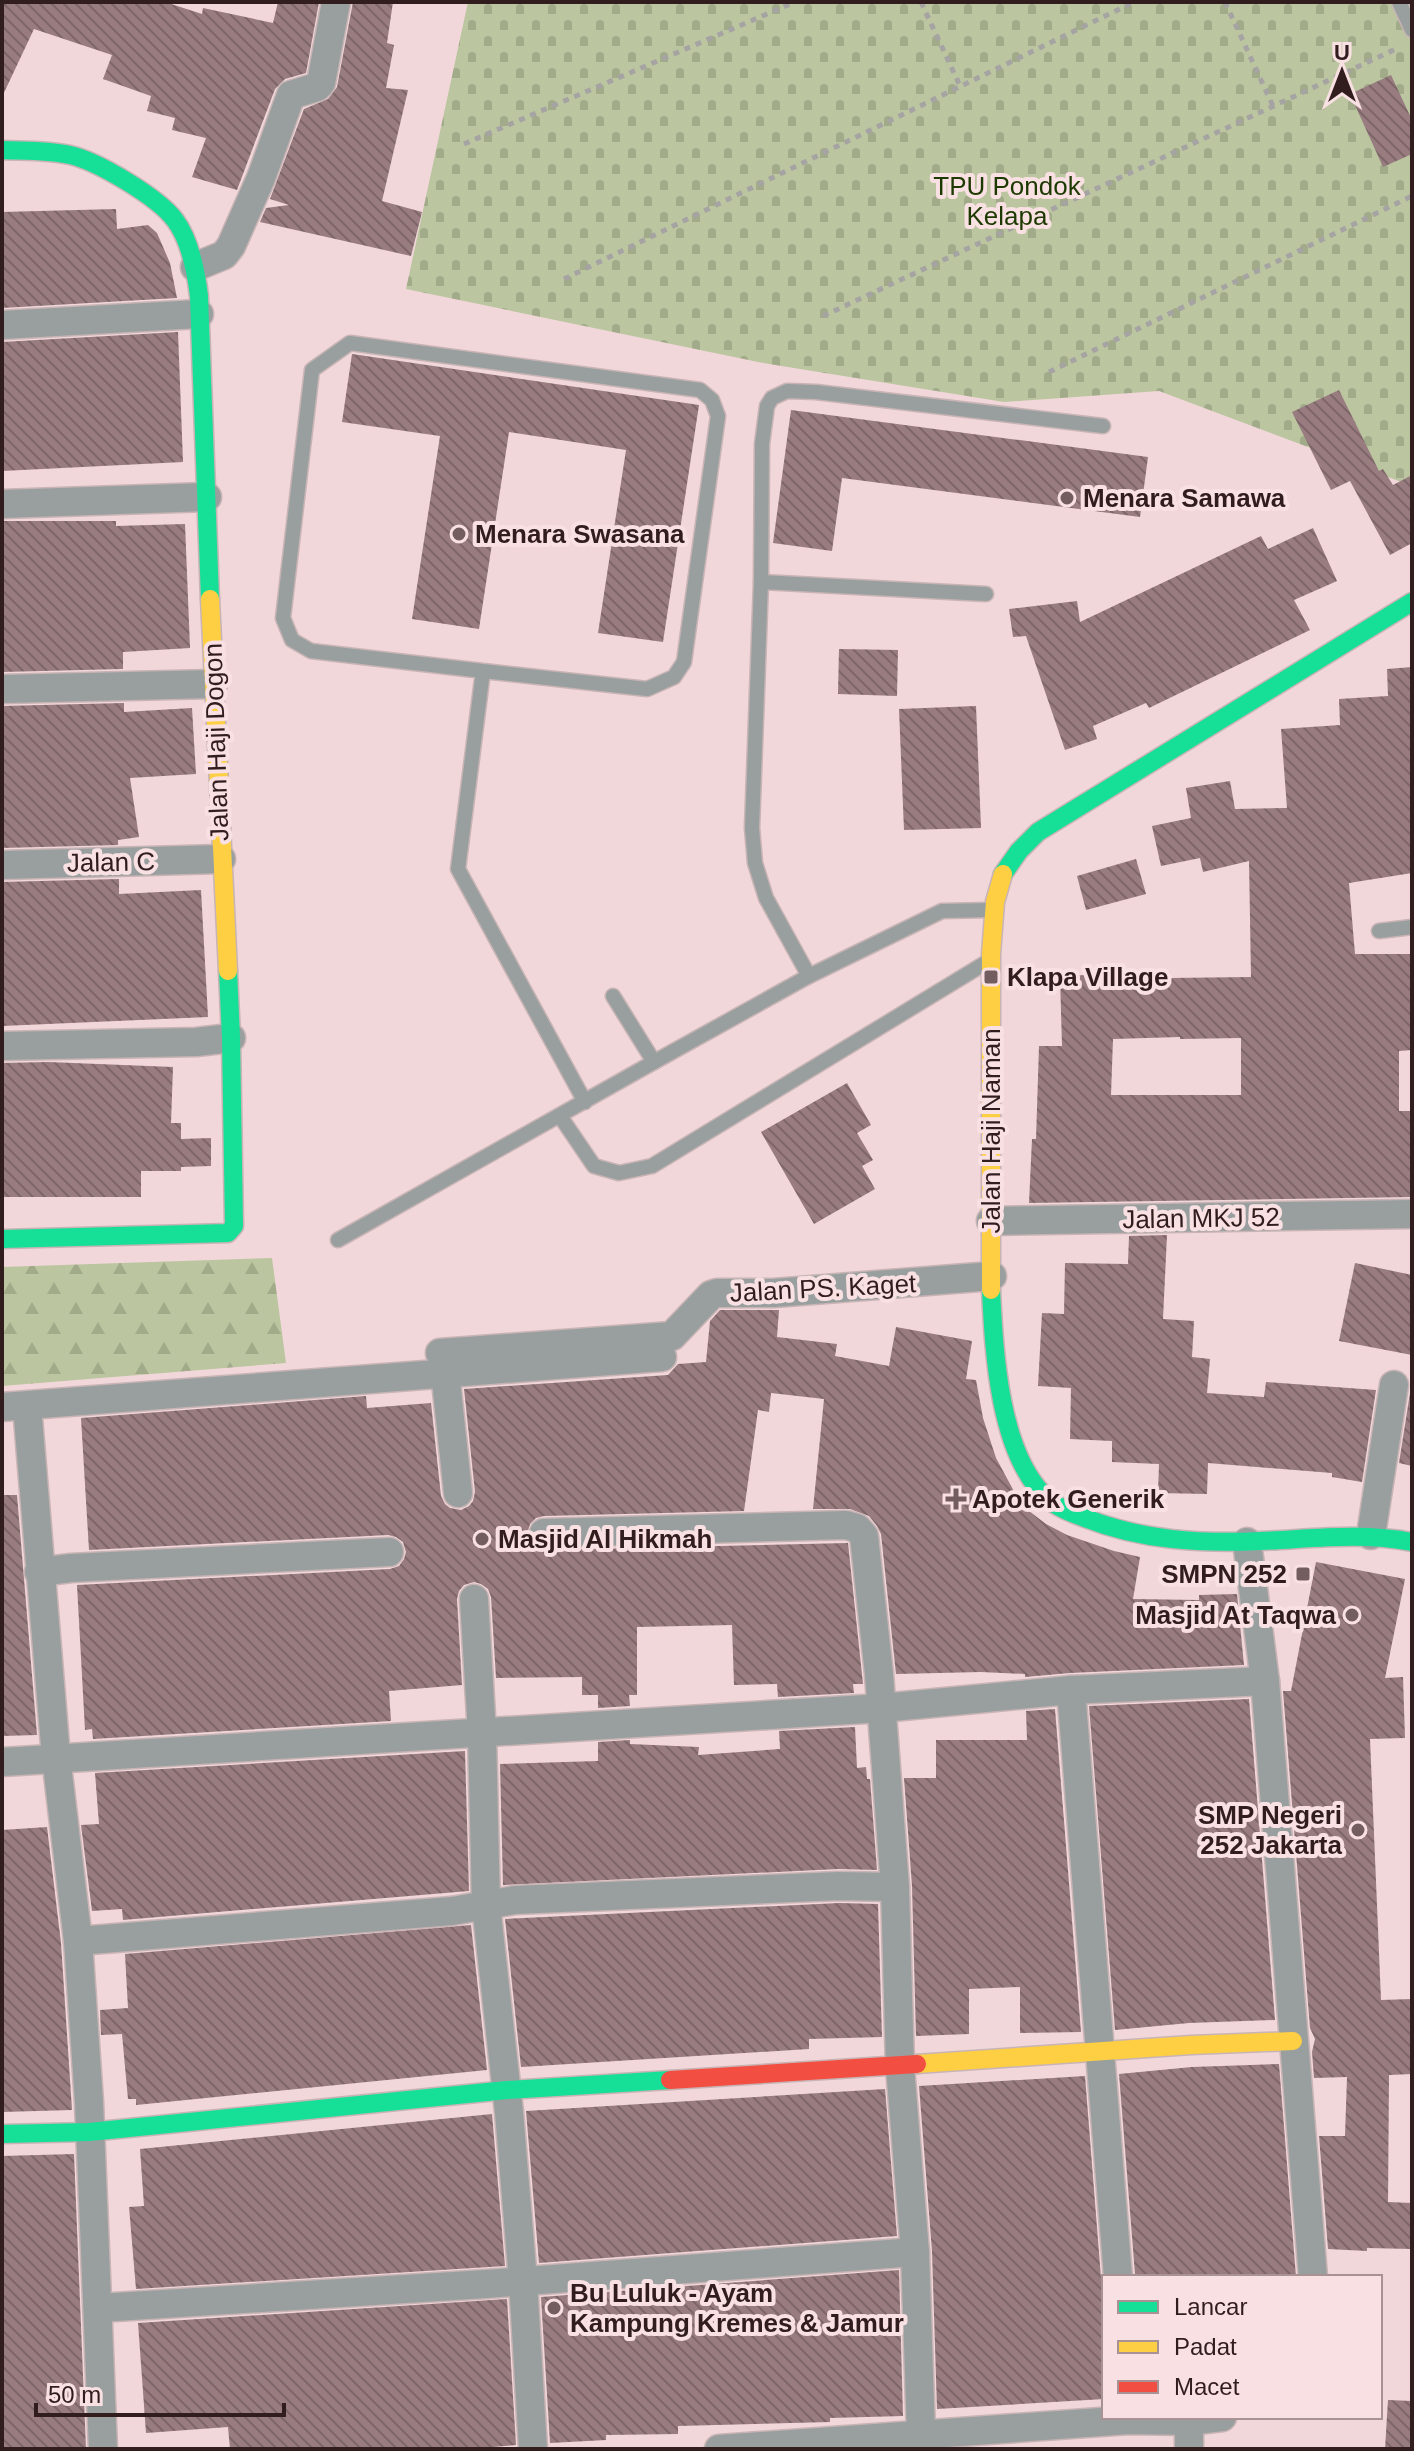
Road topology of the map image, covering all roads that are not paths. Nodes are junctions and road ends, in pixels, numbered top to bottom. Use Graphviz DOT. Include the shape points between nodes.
graph roads {
  1 [pos="336,2"];
  2 [pos="1399,2"];
  3 [pos="1412,30"];
  4 [pos="2,150"];
  5 [pos="195,267"];
  6 [pos="199,314"];
  7 [pos="2,325"];
  8 [pos="1103,426"];
  9 [pos="207,497"];
  10 [pos="2,504"];
  11 [pos="761,582"];
  12 [pos="986,594"];
  13 [pos="1412,602"];
  14 [pos="483,671"];
  15 [pos="213,684"];
  16 [pos="2,689"];
  17 [pos="221,859"];
  18 [pos="2,865"];
  19 [pos="994,910"];
  20 [pos="1412,927"];
  21 [pos="1379,931"];
  22 [pos="991,960"];
  23 [pos="809,976"];
  24 [pos="613,996"];
  25 [pos="231,1038"];
  26 [pos="2,1046"];
  27 [pos="654,1062"];
  28 [pos="585,1102"];
  29 [pos="560,1116"];
  30 [pos="1412,1214"];
  31 [pos="991,1221"];
  32 [pos="2,1239"];
  33 [pos="338,1240"];
  34 [pos="992,1276"];
  35 [pos="442,1363"];
  36 [pos="1394,1385"];
  37 [pos="15,1406"];
  38 [pos="458,1493"];
  39 [pos="544,1533"];
  40 [pos="1371,1535"];
  41 [pos="1247,1542"];
  42 [pos="1412,1542"];
  43 [pos="389,1552"];
  44 [pos="39,1572"];
  45 [pos="474,1599"];
  46 [pos="1265,1681"];
  47 [pos="1071,1690"];
  48 [pos="882,1708"];
  49 [pos="482,1733"];
  50 [pos="56,1757"];
  51 [pos="2,1762"];
  52 [pos="895,1887"];
  53 [pos="486,1905"];
  54 [pos="78,1941"];
  55 [pos="1293,2041"];
  56 [pos="1101,2053"];
  57 [pos="900,2067"];
  58 [pos="507,2090"];
  59 [pos="89,2132"];
  60 [pos="2,2134"];
  61 [pos="915,2252"];
  62 [pos="1118,2275"];
  63 [pos="1313,2275"];
  64 [pos="523,2281"];
  65 [pos="99,2308"];
  66 [pos="1129,2419"];
  67 [pos="1218,2419"];
  68 [pos="921,2434"];
  69 [pos="1189,2435"];
  70 [pos="103,2449"];
  71 [pos="533,2449"];
  72 [pos="719,2449"];
  1 -- 5 [label="street" via="321,83 291,95 231,246 224,255"];
  2 -- 3 [label="lane"];
  4 -- 5 [label="street, Jalan Haji Dogon" via="83,158 108,171 175,219"];
  5 -- 6 [label="street, Jalan Haji Dogon"];
  6 -- 7 [label="street"];
  6 -- 9 [label="street, Jalan Haji Dogon"];
  8 -- 11 [label="lane" via="816,392 780,394 767,406 762,444"];
  9 -- 10 [label="street"];
  9 -- 15 [label="street, Jalan Haji Dogon"];
  11 -- 12 [label="lane"];
  11 -- 23 [label="lane" via="755,863 766,898"];
  13 -- 19 [label="street, Jalan Haji Naman" via="1038,832 1008,866"];
  14 -- 14 [label="lane" via="311,651 292,640 283,618 312,370 350,343 700,390 712,400 718,416 684,662 674,677 647,689"];
  14 -- 28 [label="lane" via="458,869"];
  15 -- 16 [label="street"];
  15 -- 17 [label="street, Jalan Haji Dogon"];
  17 -- 18 [label="street, Jalan C"];
  17 -- 25 [label="street, Jalan Haji Dogon"];
  19 -- 22 [label="street, Jalan Haji Naman"];
  19 -- 23 [label="lane" via="942,911"];
  20 -- 21 [label="lane"];
  22 -- 29 [label="lane" via="652,1166 619,1173 594,1166"];
  22 -- 31 [label="street, Jalan Haji Naman"];
  23 -- 27 [label="lane"];
  24 -- 27 [label="lane"];
  25 -- 26 [label="street"];
  25 -- 32 [label="street, Jalan Haji Dogon" via="231,1232"];
  27 -- 28 [label="lane"];
  28 -- 29 [label="lane"];
  29 -- 33 [label="lane"];
  30 -- 31 [label="street, Jalan MKJ 52"];
  31 -- 34 [label="street, Jalan Haji Naman"];
  34 -- 35 [label="street, Jalan PS. Kaget" via="717,1293 667,1347"];
  34 -- 41 [label="street, Jalan Haji Naman" via="1002,1396 1012,1436 1047,1498 1078,1515 1141,1536"];
  35 -- 37 [label="street"];
  35 -- 38 [label="street"];
  36 -- 40 [label="street"];
  37 -- 44 [label="street"];
  39 -- 48 [label="street" via="857,1528 864,1536"];
  40 -- 41 [label="street, Jalan Haji Naman"];
  40 -- 42 [label="street, Jalan Haji Naman"];
  41 -- 46 [label="street"];
  43 -- 44 [label="street"];
  44 -- 50 [label="street"];
  45 -- 49 [label="street"];
  46 -- 47 [label="street"];
  46 -- 55 [label="street"];
  47 -- 48 [label="street"];
  47 -- 56 [label="street"];
  48 -- 49 [label="street"];
  48 -- 52 [label="street"];
  49 -- 50 [label="street"];
  49 -- 53 [label="street"];
  50 -- 51 [label="street"];
  50 -- 54 [label="street"];
  52 -- 53 [label="street"];
  52 -- 57 [label="street"];
  53 -- 54 [label="street"];
  53 -- 58 [label="street"];
  54 -- 59 [label="street"];
  55 -- 56 [label="street"];
  55 -- 63 [label="street"];
  56 -- 57 [label="street"];
  56 -- 62 [label="street"];
  57 -- 58 [label="street"];
  57 -- 61 [label="street"];
  58 -- 59 [label="street"];
  58 -- 64 [label="street"];
  59 -- 60 [label="street"];
  59 -- 65 [label="street"];
  61 -- 64 [label="street"];
  61 -- 68 [label="street"];
  64 -- 65 [label="street"];
  64 -- 71 [label="street"];
  65 -- 70 [label="street"];
  66 -- 68 [label="street"];
  66 -- 69 [label="street"];
  67 -- 69 [label="street"];
  68 -- 72 [label="street"];
}
